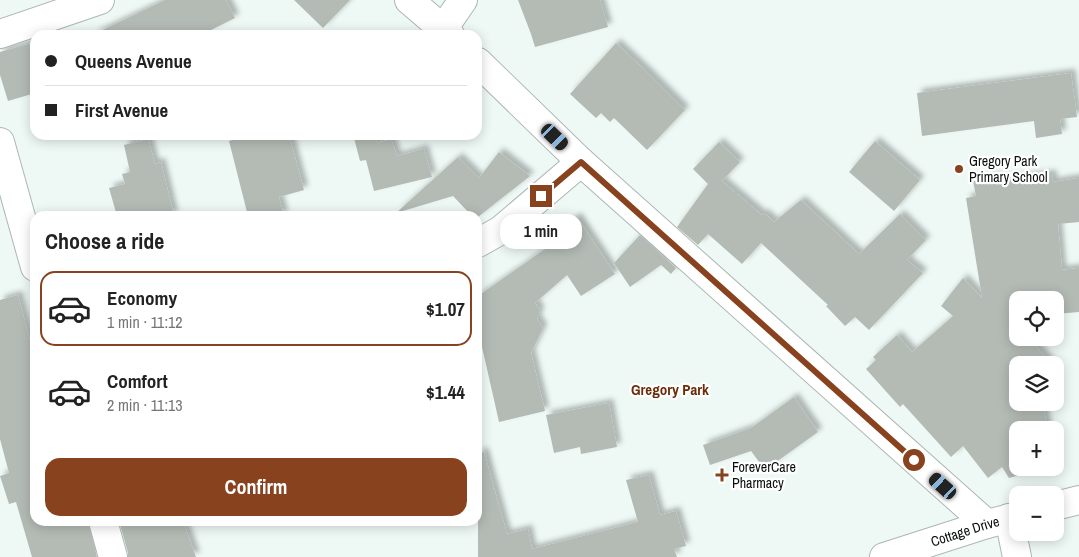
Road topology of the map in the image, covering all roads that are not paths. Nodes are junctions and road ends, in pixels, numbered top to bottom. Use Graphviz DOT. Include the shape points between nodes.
graph roads {
  1 [pos="100,0"];
  2 [pos="409,0"];
  3 [pos="463,0"];
  4 [pos="445,30"];
  5 [pos="448,30"];
  6 [pos="0,34"];
  7 [pos="482,66"];
  8 [pos="0,142"];
  9 [pos="581,162"];
  10 [pos="482,241"];
  11 [pos="30,249"];
  12 [pos="1079,500"];
  13 [pos="1064,504"];
  14 [pos="1004,520"];
  15 [pos="104,526"];
  16 [pos="113,557"];
  17 [pos="884,557"];
  18 [pos="1018,557"];
  1 -- 6 [label="street"];
  2 -- 4 [label="street"];
  3 -- 5 [label="street"];
  7 -- 9 [label="street"];
  8 -- 11 [label="street"];
  9 -- 10 [label="street" via="500,230"];
  9 -- 14 [label="street"];
  12 -- 13 [label="street"];
  14 -- 17 [label="street, Cottage Drive"];
  14 -- 18 [label="street"];
  15 -- 16 [label="street"];
}
